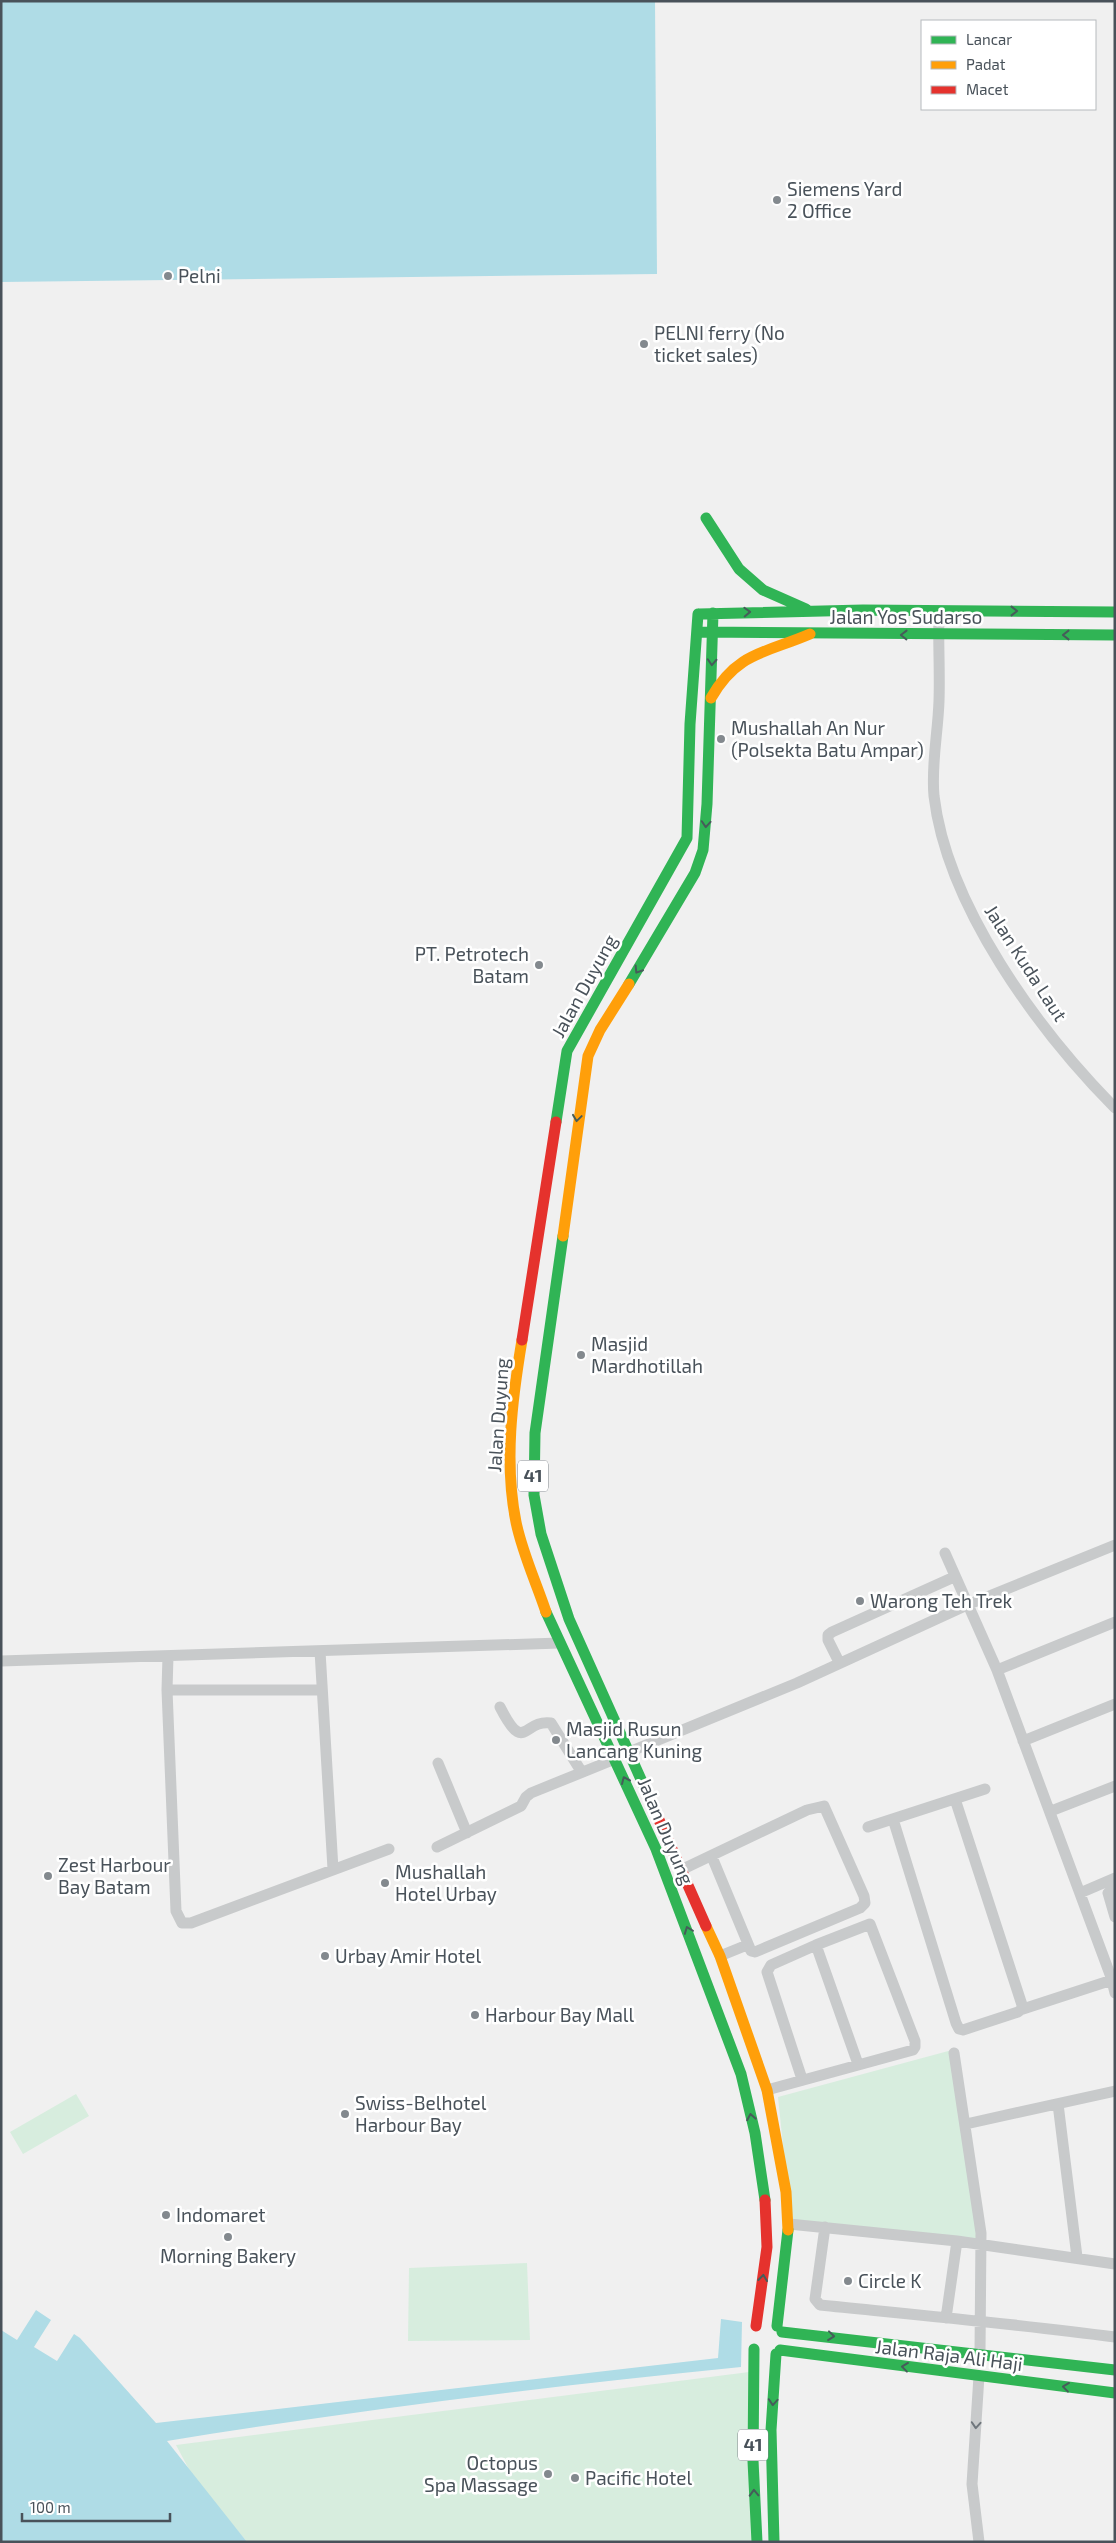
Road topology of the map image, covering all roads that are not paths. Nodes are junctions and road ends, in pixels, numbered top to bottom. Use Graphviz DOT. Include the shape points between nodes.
graph roads {
  1 [pos="706,518"];
  2 [pos="810,611"];
  3 [pos="939,611"];
  4 [pos="1115,612"];
  5 [pos="713,613"];
  6 [pos="698,614"];
  7 [pos="697,632"];
  8 [pos="713,632"];
  9 [pos="810,634"];
  10 [pos="938,635"];
  11 [pos="1115,636"];
  12 [pos="710,701"];
  13 [pos="1115,1108"];
  14 [pos="533,1351"];
  15 [pos="1115,1544"];
  16 [pos="945,1554"];
  17 [pos="954,1577"];
  18 [pos="966,1605"];
  19 [pos="1115,1622"];
  20 [pos="560,1643"];
  21 [pos="320,1651"];
  22 [pos="168,1656"];
  23 [pos="1,1661"];
  24 [pos="838,1662"];
  25 [pos="997,1670"];
  26 [pos="167,1690"];
  27 [pos="321,1690"];
  28 [pos="1115,1704"];
  29 [pos="500,1707"];
  30 [pos="1023,1741"];
  31 [pos="630,1752"];
  32 [pos="615,1758"];
  33 [pos="438,1763"];
  34 [pos="581,1771"];
  35 [pos="1115,1786"];
  36 [pos="985,1790"];
  37 [pos="955,1799"];
  38 [pos="1051,1812"];
  39 [pos="893,1819"];
  40 [pos="868,1826"];
  41 [pos="467,1833"];
  42 [pos="437,1846"];
  43 [pos="389,1849"];
  44 [pos="712,1857"];
  45 [pos="332,1869"];
  46 [pos="682,1869"];
  47 [pos="1115,1878"];
  48 [pos="1115,1888"];
  49 [pos="1080,1893"];
  50 [pos="1115,1917"];
  51 [pos="714,1942"];
  52 [pos="747,1945"];
  53 [pos="816,1945"];
  54 [pos="696,1951"];
  55 [pos="720,1956"];
  56 [pos="1113,1978"];
  57 [pos="1115,1993"];
  58 [pos="1023,2010"];
  59 [pos="954,2053"];
  60 [pos="858,2064"];
  61 [pos="802,2079"];
  62 [pos="767,2090"];
  63 [pos="1115,2091"];
  64 [pos="1058,2104"];
  65 [pos="966,2124"];
  66 [pos="789,2224"];
  67 [pos="825,2227"];
  68 [pos="957,2241"];
  69 [pos="981,2245"];
  70 [pos="1077,2258"];
  71 [pos="1115,2264"];
  72 [pos="946,2318"];
  73 [pos="981,2320"];
  74 [pos="780,2329"];
  75 [pos="1115,2337"];
  76 [pos="753,2338"];
  77 [pos="859,2339"];
  78 [pos="778,2352"];
  79 [pos="980,2353"];
  80 [pos="856,2361"];
  81 [pos="1115,2370"];
  82 [pos="979,2376"];
  83 [pos="1115,2393"];
  84 [pos="757,2542"];
  85 [pos="774,2542"];
  86 [pos="979,2542"];
  1 -- 2 [label="main road" via="739,569 763,590"];
  2 -- 3 [label="main road, Jalan Yos Sudarso"];
  5 -- 2 [label="main road, Jalan Yos Sudarso, one-way"];
  3 -- 4 [label="main road, Jalan Yos Sudarso, one-way"];
  3 -- 10 [label="street, Jalan Kuda Laut"];
  5 -- 6 [label="main road, Jalan Yos Sudarso"];
  5 -- 8 [label="main road, Jalan Duyung / 41"];
  6 -- 7 [label="main road, Jalan Duyung / 41"];
  7 -- 8 [label="main road, Jalan Yos Sudarso"];
  7 -- 14 [label="main road, Jalan Duyung / 41" via="690,724 687,838 567,1051"];
  8 -- 9 [label="main road, Jalan Yos Sudarso"];
  8 -- 12 [label="main road, Jalan Duyung / 41, one-way"];
  10 -- 9 [label="main road, Jalan Yos Sudarso, one-way"];
  9 -- 12 [label="main road" via="760,650 737,663 720,680"];
  11 -- 10 [label="main road, Jalan Yos Sudarso, one-way"];
  10 -- 13 [label="street, Jalan Kuda Laut" via="939,702 933,777 939,826 957,879 984,936 1033,1010 1066,1055"];
  12 -- 14 [label="main road, Jalan Duyung / 41, one-way" via="707,813 700,861 653,946 600,1030 586,1064"];
  14 -- 20 [label="main road, Jalan Duyung / 41" via="510,1444 513,1507 547,1614"];
  14 -- 31 [label="main road, Jalan Duyung / 41" via="537,1517 568,1619"];
  15 -- 18 [label="street"];
  16 -- 17 [label="street"];
  17 -- 18 [label="street"];
  17 -- 24 [label="street" via="828,1636"];
  18 -- 24 [label="street"];
  18 -- 25 [label="street"];
  19 -- 25 [label="street"];
  20 -- 21 [label="street"];
  20 -- 32 [label="main road, Jalan Duyung / 41"];
  21 -- 22 [label="street"];
  21 -- 27 [label="street"];
  22 -- 23 [label="street"];
  22 -- 26 [label="street"];
  24 -- 31 [label="street" via="797,1683"];
  25 -- 30 [label="street"];
  26 -- 27 [label="street"];
  26 -- 45 [label="street" via="176,1911 179,1920 191,1923"];
  27 -- 45 [label="street"];
  28 -- 30 [label="street"];
  29 -- 34 [label="street" via="509,1725 520,1733 551,1723"];
  30 -- 38 [label="street"];
  31 -- 46 [label="main road, Jalan Duyung / 41"];
  32 -- 34 [label="street"];
  54 -- 32 [label="main road, Jalan Duyung / 41, one-way" via="656,1849"];
  33 -- 41 [label="street"];
  34 -- 41 [label="street" via="527,1795 521,1806"];
  35 -- 38 [label="street"];
  36 -- 37 [label="street"];
  37 -- 39 [label="street"];
  37 -- 58 [label="street"];
  38 -- 49 [label="street"];
  39 -- 40 [label="street"];
  39 -- 58 [label="street" via="959,2029"];
  41 -- 42 [label="street"];
  43 -- 45 [label="street"];
  44 -- 46 [label="street"];
  44 -- 52 [label="street"];
  44 -- 52 [label="street" via="807,1810 824,1806 864,1896 865,1903 860,1908 782,1941 753,1952"];
  46 -- 51 [label="main road, Jalan Duyung / 41"];
  47 -- 49 [label="street"];
  48 -- 50 [label="street" via="1108,1893"];
  49 -- 56 [label="street"];
  51 -- 54 [label="main road"];
  51 -- 55 [label="main road, Jalan Duyung / 41"];
  52 -- 55 [label="street"];
  53 -- 60 [label="street"];
  53 -- 60 [label="street" via="864,1925 872,1926 915,2041 913,2050"];
  53 -- 61 [label="street" via="771,1965 767,1972"];
  76 -- 54 [label="main road, Jalan Duyung / 41, one-way" via="767,2237 751,2113 741,2074"];
  55 -- 62 [label="main road, Jalan Duyung / 41"];
  56 -- 57 [label="street"];
  56 -- 58 [label="street"];
  59 -- 65 [label="street"];
  60 -- 61 [label="street"];
  61 -- 62 [label="street"];
  62 -- 66 [label="main road, Jalan Duyung / 41"];
  63 -- 64 [label="street"];
  64 -- 65 [label="street"];
  64 -- 70 [label="street"];
  65 -- 69 [label="street"];
  66 -- 67 [label="street"];
  66 -- 74 [label="main road, Jalan Duyung / 41"];
  67 -- 68 [label="street"];
  67 -- 72 [label="street" via="816,2292 820,2305"];
  68 -- 69 [label="street"];
  68 -- 72 [label="street"];
  69 -- 70 [label="street"];
  69 -- 73 [label="street"];
  70 -- 71 [label="street"];
  72 -- 73 [label="street"];
  73 -- 75 [label="street"];
  73 -- 79 [label="street"];
  74 -- 76 [label="main road" via="766,2323"];
  74 -- 77 [label="main road, Jalan Raja Ali Haji, one-way"];
  74 -- 78 [label="main road, 41" via="784,2341"];
  76 -- 78 [label="main road" via="762,2355"];
  84 -- 76 [label="main road, Jalan Duyung / 41, one-way"];
  77 -- 79 [label="main road, Jalan Raja Ali Haji"];
  77 -- 80 [label="main road"];
  78 -- 80 [label="main road, Jalan Raja Ali Haji"];
  78 -- 85 [label="main road, 41, one-way" via="771,2430"];
  79 -- 81 [label="main road, Jalan Raja Ali Haji"];
  82 -- 80 [label="main road, Jalan Raja Ali Haji, one-way"];
  83 -- 82 [label="main road, Jalan Raja Ali Haji, one-way"];
  82 -- 86 [label="street, one-way" via="972,2484"];
}
